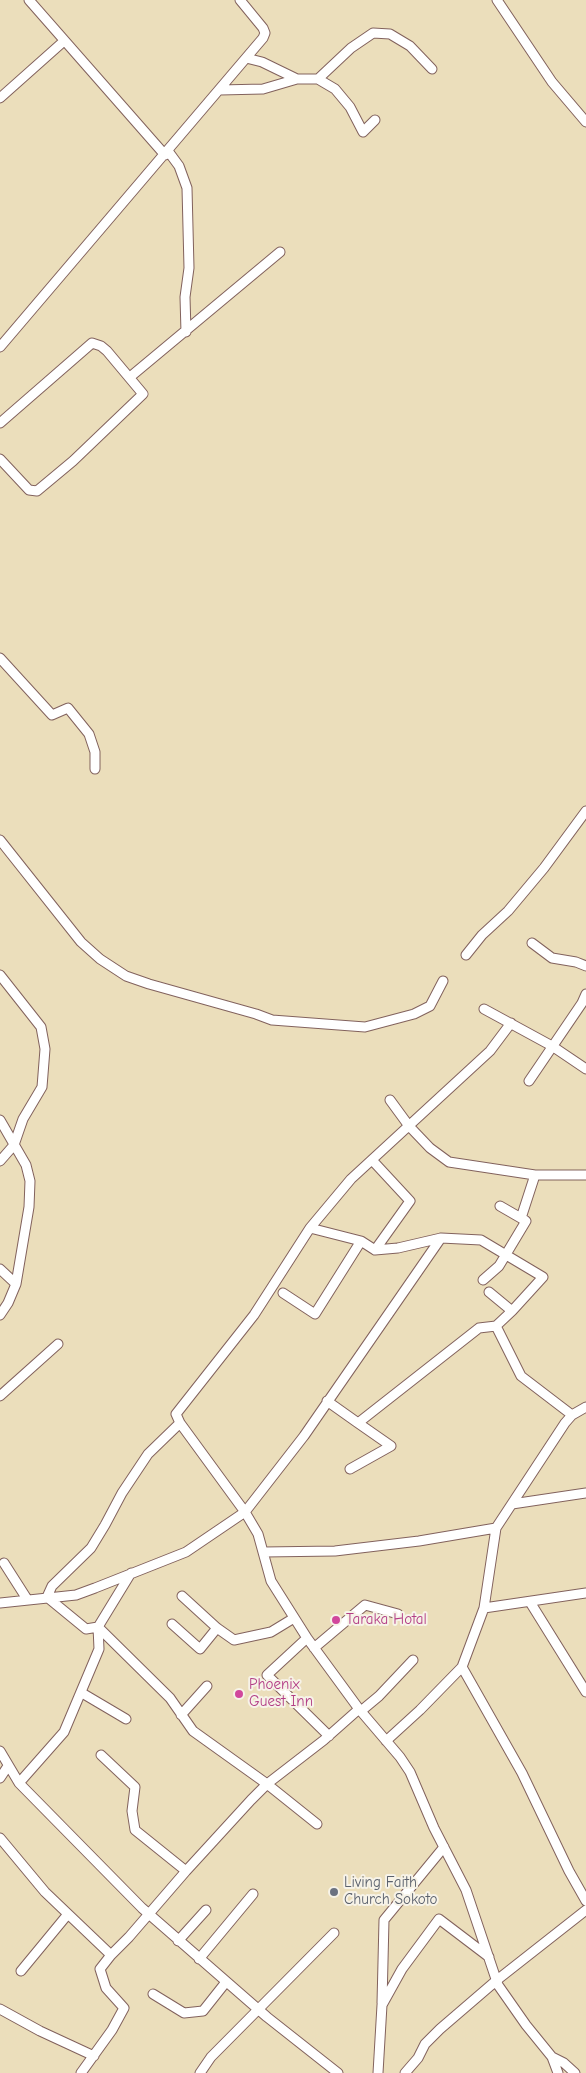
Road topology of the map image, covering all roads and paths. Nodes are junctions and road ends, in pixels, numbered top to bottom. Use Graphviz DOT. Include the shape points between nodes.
graph roads {
  1 [pos="29,0"];
  2 [pos="240,0"];
  3 [pos="497,0"];
  4 [pos="64,41"];
  5 [pos="246,58"];
  6 [pos="432,69"];
  7 [pos="297,79"];
  8 [pos="318,79"];
  9 [pos="220,90"];
  10 [pos="0,98"];
  11 [pos="374,120"];
  12 [pos="586,122"];
  13 [pos="167,153"];
  14 [pos="280,252"];
  15 [pos="186,332"];
  16 [pos="0,347"];
  17 [pos="130,377"];
  18 [pos="0,423"];
  19 [pos="0,459"];
  20 [pos="0,658"];
  21 [pos="95,769"];
  22 [pos="586,811"];
  23 [pos="0,840"];
  24 [pos="532,944"];
  25 [pos="466,955"];
  26 [pos="586,966"];
  27 [pos="0,975"];
  28 [pos="443,981"];
  29 [pos="586,994"];
  30 [pos="584,1005"];
  31 [pos="484,1009"];
  32 [pos="511,1023"];
  33 [pos="552,1046"];
  34 [pos="586,1069"];
  35 [pos="529,1081"];
  36 [pos="390,1100"];
  37 [pos="0,1120"];
  38 [pos="409,1126"];
  39 [pos="14,1146"];
  40 [pos="372,1160"];
  41 [pos="0,1161"];
  42 [pos="535,1175"];
  43 [pos="586,1175"];
  44 [pos="500,1206"];
  45 [pos="521,1218"];
  46 [pos="310,1228"];
  47 [pos="441,1238"];
  48 [pos="361,1241"];
  49 [pos="375,1250"];
  50 [pos="506,1255"];
  51 [pos="0,1269"];
  52 [pos="483,1280"];
  53 [pos="16,1284"];
  54 [pos="489,1292"];
  55 [pos="283,1293"];
  56 [pos="512,1311"];
  57 [pos="0,1315"];
  58 [pos="496,1326"];
  59 [pos="58,1344"];
  60 [pos="0,1396"];
  61 [pos="327,1401"];
  62 [pos="586,1407"];
  63 [pos="572,1415"];
  64 [pos="358,1423"];
  65 [pos="180,1424"];
  66 [pos="350,1470"];
  67 [pos="586,1493"];
  68 [pos="512,1504"];
  69 [pos="245,1512"];
  70 [pos="496,1528"];
  71 [pos="264,1552"];
  72 [pos="4,1563"];
  73 [pos="131,1573"];
  74 [pos="586,1593"];
  75 [pos="182,1596"];
  76 [pos="47,1597"];
  77 [pos="27,1599"];
  78 [pos="530,1602"];
  79 [pos="0,1603"];
  80 [pos="484,1608"];
  81 [pos="398,1614"];
  82 [pos="294,1618"];
  83 [pos="172,1624"];
  84 [pos="98,1627"];
  85 [pos="216,1628"];
  86 [pos="307,1638"];
  87 [pos="314,1648"];
  88 [pos="413,1660"];
  89 [pos="462,1667"];
  90 [pos="206,1686"];
  91 [pos="82,1692"];
  92 [pos="586,1692"];
  93 [pos="360,1710"];
  94 [pos="181,1715"];
  95 [pos="126,1719"];
  96 [pos="329,1736"];
  97 [pos="386,1741"];
  98 [pos="0,1751"];
  99 [pos="101,1755"];
  100 [pos="8,1766"];
  101 [pos="0,1778"];
  102 [pos="19,1783"];
  103 [pos="267,1784"];
  104 [pos="317,1824"];
  105 [pos="0,1838"];
  106 [pos="444,1847"];
  107 [pos="186,1871"];
  108 [pos="253,1894"];
  109 [pos="586,1901"];
  110 [pos="206,1910"];
  111 [pos="586,1910"];
  112 [pos="68,1914"];
  113 [pos="149,1914"];
  114 [pos="334,1933"];
  115 [pos="178,1941"];
  116 [pos="111,1955"];
  117 [pos="489,1957"];
  118 [pos="199,1959"];
  119 [pos="21,1971"];
  120 [pos="497,1980"];
  121 [pos="226,1982"];
  122 [pos="153,1994"];
  123 [pos="382,2005"];
  124 [pos="0,2009"];
  125 [pos="258,2009"];
  126 [pos="94,2056"];
  127 [pos="552,2057"];
  128 [pos="81,2073"];
  129 [pos="200,2073"];
  130 [pos="338,2073"];
  131 [pos="378,2073"];
  132 [pos="405,2073"];
  133 [pos="558,2073"];
  134 [pos="574,2073"];
  1 -- 4 [label="street"];
  2 -- 5 [label="street" via="265,34"];
  3 -- 12 [label="street" via="552,82"];
  4 -- 10 [label="street"];
  4 -- 13 [label="street"];
  5 -- 7 [label="street"];
  5 -- 9 [label="street"];
  6 -- 8 [label="street" via="410,46 390,34 373,33 351,48"];
  7 -- 8 [label="street"];
  7 -- 9 [label="street" via="263,89"];
  8 -- 11 [label="street" via="335,88 363,132"];
  9 -- 13 [label="street"];
  13 -- 15 [label="street" via="179,166 188,188"];
  13 -- 16 [label="street"];
  14 -- 15 [label="street"];
  15 -- 17 [label="street"];
  17 -- 18 [label="street" via="101,346 92,343"];
  17 -- 19 [label="street" via="143,394 37,491 29,490"];
  20 -- 21 [label="street" via="52,716 68,708 89,734 95,752"];
  22 -- 25 [label="street" via="544,868"];
  23 -- 28 [label="street" via="81,942 126,976 149,984 272,1020 365,1027 414,1014 430,1006"];
  24 -- 26 [label="street" via="552,958"];
  27 -- 39 [label="street" via="41,1027 45,1050 42,1087 23,1119"];
  29 -- 30 [label="street"];
  30 -- 33 [label="street"];
  31 -- 32 [label="street"];
  32 -- 33 [label="street"];
  32 -- 38 [label="street" via="490,1051"];
  33 -- 34 [label="street"];
  33 -- 35 [label="street"];
  36 -- 38 [label="street"];
  37 -- 39 [label="street"];
  38 -- 40 [label="street"];
  38 -- 42 [label="street" via="449,1162"];
  39 -- 41 [label="street"];
  39 -- 53 [label="street" via="26,1165 30,1181 29,1207"];
  40 -- 46 [label="street" via="351,1179"];
  40 -- 49 [label="street" via="410,1201"];
  42 -- 43 [label="street"];
  42 -- 45 [label="street"];
  44 -- 45 [label="street"];
  45 -- 50 [label="street" via="526,1221"];
  46 -- 48 [label="street"];
  46 -- 65 [label="street" via="254,1314 176,1414"];
  47 -- 49 [label="street"];
  47 -- 50 [label="street" via="481,1240"];
  47 -- 61 [label="street"];
  48 -- 49 [label="street"];
  48 -- 55 [label="street" via="315,1314"];
  50 -- 52 [label="street"];
  50 -- 56 [label="street" via="543,1278"];
  51 -- 53 [label="street"];
  53 -- 57 [label="street"];
  54 -- 56 [label="street"];
  56 -- 58 [label="street"];
  58 -- 63 [label="street" via="522,1376"];
  58 -- 64 [label="street" via="479,1328"];
  59 -- 60 [label="street"];
  61 -- 64 [label="street"];
  61 -- 69 [label="street"];
  62 -- 63 [label="street"];
  63 -- 68 [label="street"];
  64 -- 66 [label="street" via="390,1446"];
  65 -- 69 [label="street"];
  65 -- 76 [label="street" via="148,1454 91,1548 52,1586"];
  67 -- 68 [label="street"];
  68 -- 70 [label="street"];
  69 -- 71 [label="street"];
  69 -- 73 [label="street" via="186,1552"];
  70 -- 71 [label="street" via="335,1551"];
  70 -- 80 [label="street"];
  71 -- 82 [label="street" via="271,1581"];
  72 -- 77 [label="street"];
  73 -- 76 [label="street" via="76,1594"];
  73 -- 84 [label="street"];
  74 -- 78 [label="street"];
  75 -- 85 [label="street"];
  76 -- 77 [label="street"];
  76 -- 84 [label="street" via="86,1629"];
  77 -- 79 [label="street"];
  78 -- 80 [label="street"];
  78 -- 92 [label="street"];
  80 -- 89 [label="street"];
  81 -- 87 [label="street" via="365,1605"];
  82 -- 85 [label="street" via="271,1632 234,1640"];
  82 -- 86 [label="street"];
  83 -- 85 [label="street" via="200,1649"];
  84 -- 91 [label="street" via="99,1649"];
  84 -- 94 [label="street" via="170,1698"];
  86 -- 87 [label="street"];
  86 -- 96 [label="street" via="267,1676"];
  87 -- 93 [label="street"];
  88 -- 93 [label="street" via="379,1696"];
  89 -- 97 [label="street"];
  89 -- 109 [label="street" via="522,1773"];
  90 -- 94 [label="street"];
  91 -- 95 [label="street"];
  91 -- 102 [label="street" via="64,1732"];
  93 -- 96 [label="street"];
  93 -- 97 [label="street"];
  94 -- 103 [label="street" via="193,1731"];
  96 -- 103 [label="street"];
  97 -- 106 [label="street" via="410,1772"];
  98 -- 100 [label="street"];
  99 -- 107 [label="street" via="135,1787 132,1811 135,1830"];
  100 -- 101 [label="street"];
  100 -- 102 [label="street"];
  102 -- 113 [label="street"];
  103 -- 104 [label="street"];
  103 -- 107 [label="street"];
  105 -- 112 [label="street"];
  106 -- 117 [label="street" via="466,1890"];
  106 -- 123 [label="street" via="384,1920"];
  107 -- 113 [label="street"];
  108 -- 118 [label="street"];
  110 -- 115 [label="street"];
  111 -- 120 [label="street"];
  112 -- 116 [label="street"];
  112 -- 119 [label="street"];
  113 -- 115 [label="street"];
  113 -- 116 [label="street"];
  114 -- 125 [label="street"];
  115 -- 118 [label="street"];
  116 -- 126 [label="street" via="100,1969 106,1988 124,2008"];
  117 -- 120 [label="street"];
  117 -- 123 [label="street" via="439,1918 402,1969"];
  118 -- 121 [label="street"];
  120 -- 127 [label="street" via="506,1998"];
  120 -- 132 [label="street" via="425,2044"];
  121 -- 122 [label="street" via="203,2011 184,2013"];
  121 -- 125 [label="street"];
  123 -- 131 [label="street"];
  124 -- 126 [label="street"];
  125 -- 129 [label="street" via="211,2057"];
  125 -- 130 [label="street"];
  126 -- 128 [label="street"];
  127 -- 133 [label="street"];
  127 -- 134 [label="street"];
}
